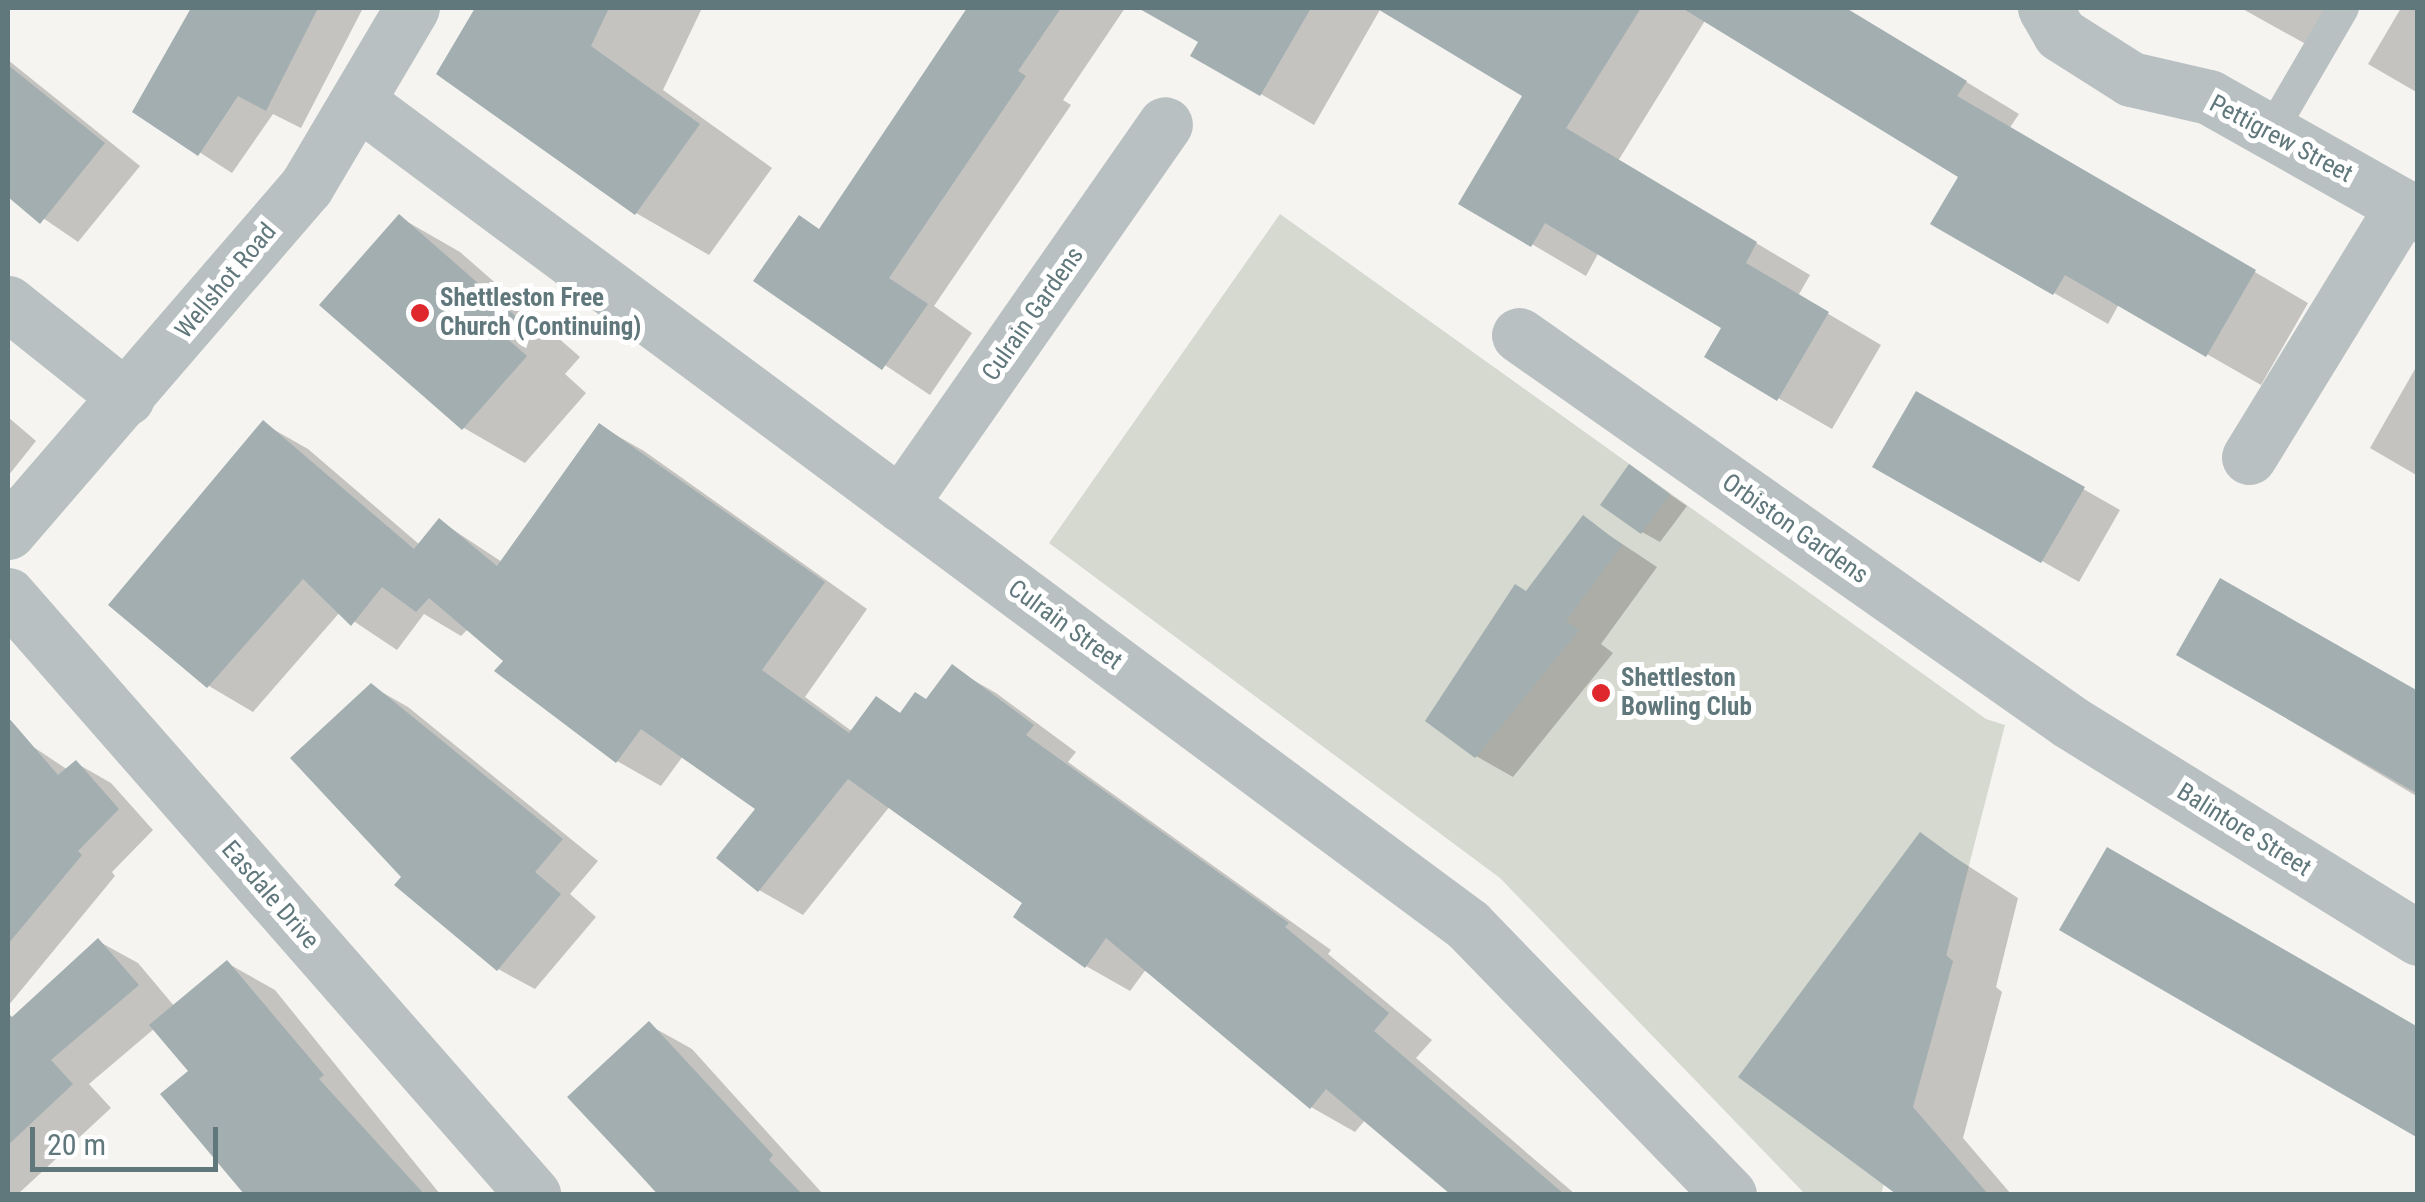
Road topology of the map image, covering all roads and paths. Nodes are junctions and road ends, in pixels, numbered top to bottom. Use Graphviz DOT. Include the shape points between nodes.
graph roads {
  1 [pos="412,8"];
  2 [pos="2045,8"];
  3 [pos="2343,8"];
  4 [pos="360,103"];
  5 [pos="1165,124"];
  6 [pos="2272,130"];
  7 [pos="2410,211"];
  8 [pos="8,304"];
  9 [pos="1520,335"];
  10 [pos="127,398"];
  11 [pos="2250,458"];
  12 [pos="900,504"];
  13 [pos="8,532"];
  14 [pos="8,594"];
  15 [pos="2070,722"];
  16 [pos="2418,938"];
  17 [pos="533,1194"];
  18 [pos="1729,1194"];
  1 -- 4 [label="street, Wellshot Road"];
  2 -- 6 [label="street, Pettigrew Street" via="2060,34 2131,78 2210,97"];
  3 -- 6 [label="lane"];
  4 -- 10 [label="street, Wellshot Road" via="306,186"];
  4 -- 12 [label="street, Culrain Street"];
  5 -- 12 [label="street, Culrain Gardens"];
  6 -- 7 [label="street, Pettigrew Street"];
  7 -- 11 [label="street"];
  8 -- 10 [label="street"];
  9 -- 15 [label="street, Orbiston Gardens"];
  10 -- 13 [label="street, Wellshot Road"];
  12 -- 18 [label="street, Culrain Street" via="1468,925"];
  14 -- 17 [label="street, Easdale Drive"];
  15 -- 16 [label="street, Balintore Street"];
}
